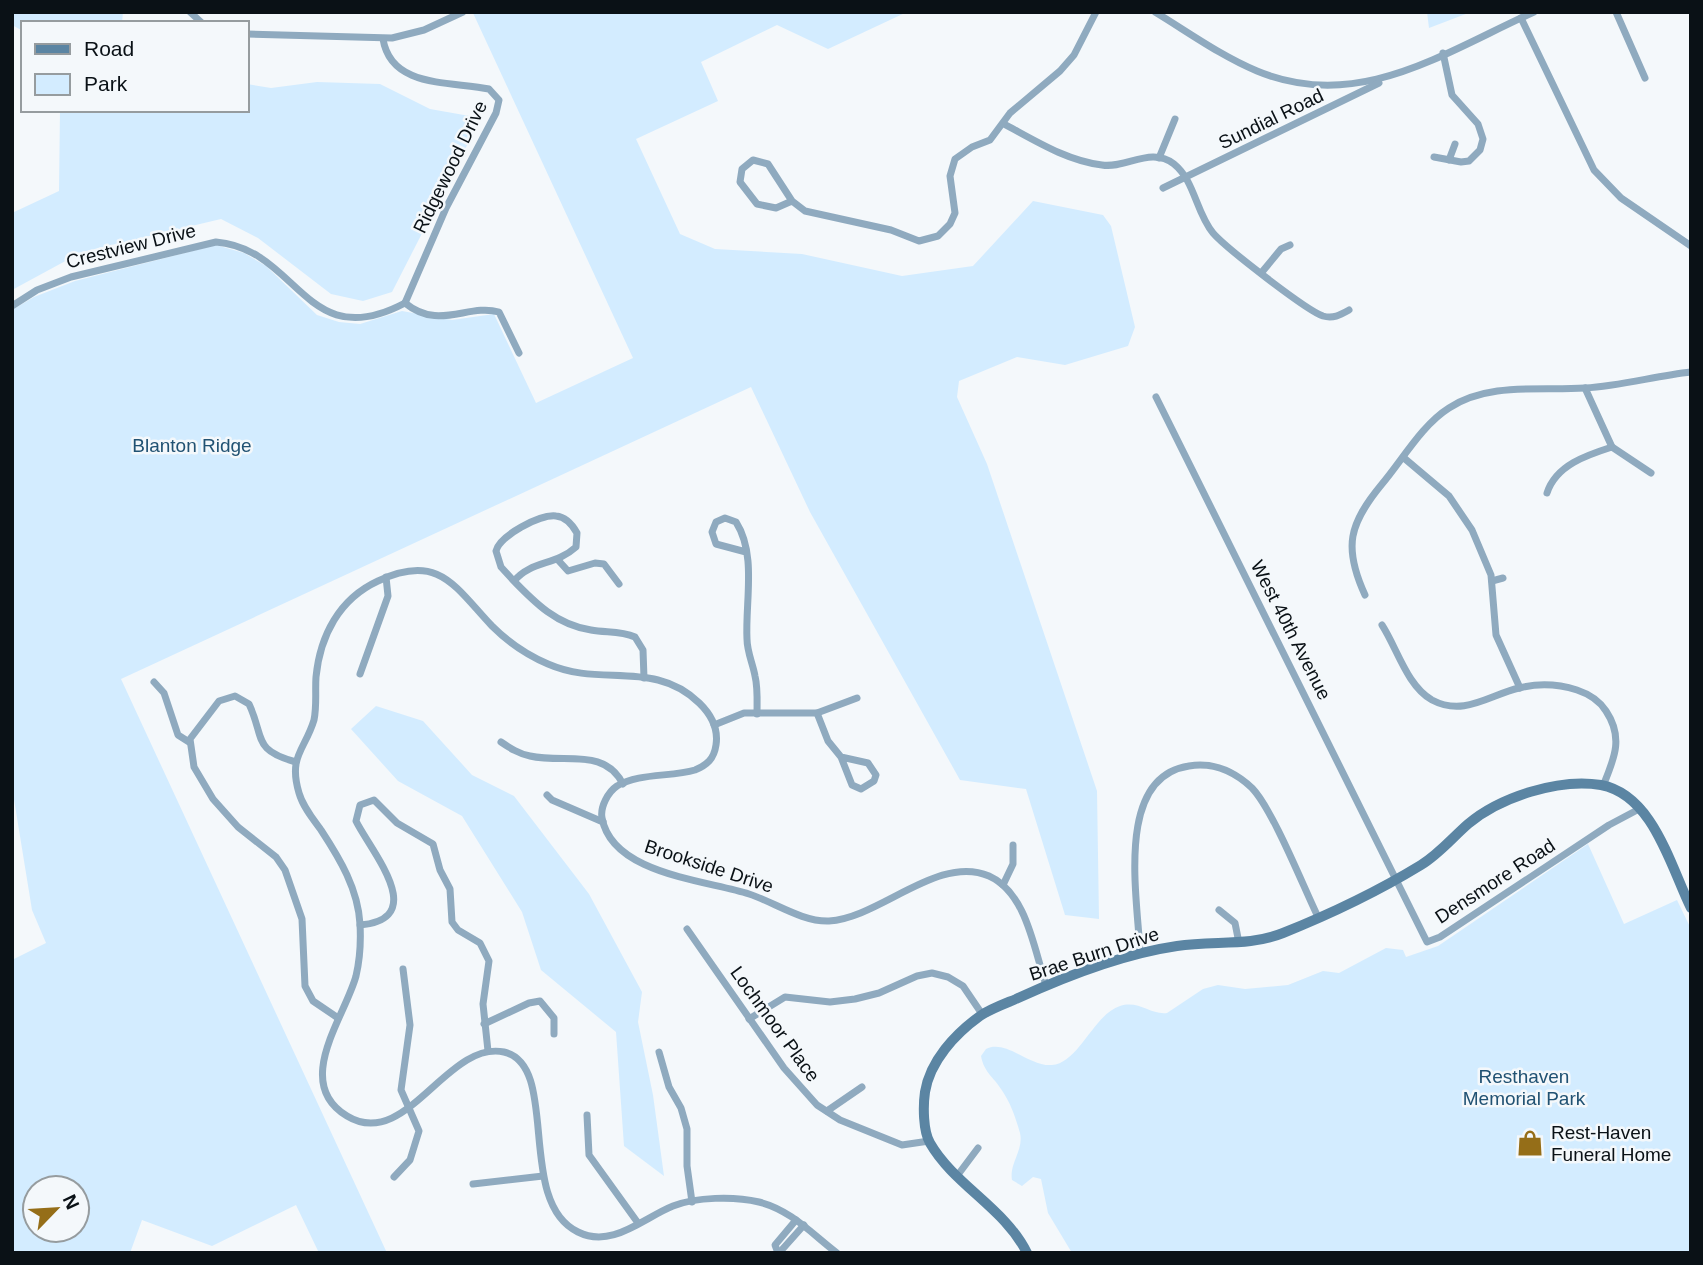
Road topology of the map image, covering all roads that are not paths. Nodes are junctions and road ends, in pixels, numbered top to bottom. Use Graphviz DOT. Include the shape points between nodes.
graph roads {
  1 [pos="463,12"];
  2 [pos="1096,12"];
  3 [pos="1155,12"];
  4 [pos="1534,12"];
  5 [pos="1616,12"];
  6 [pos="1521,18"];
  7 [pos="248,34"];
  8 [pos="383,39"];
  9 [pos="1443,54"];
  10 [pos="1392,76"];
  11 [pos="1646,78"];
  12 [pos="1175,119"];
  13 [pos="1004,124"];
  14 [pos="1455,144"];
  15 [pos="1434,157"];
  16 [pos="1159,158"];
  17 [pos="1448,160"];
  18 [pos="1186,177"];
  19 [pos="1163,188"];
  20 [pos="792,201"];
  21 [pos="1290,245"];
  22 [pos="1691,246"];
  23 [pos="1262,272"];
  24 [pos="405,303"];
  25 [pos="12,306"];
  26 [pos="1349,310"];
  27 [pos="519,353"];
  28 [pos="1691,372"];
  29 [pos="1585,388"];
  30 [pos="1156,397"];
  31 [pos="1612,447"];
  32 [pos="1404,458"];
  33 [pos="1651,473"];
  34 [pos="1547,493"];
  35 [pos="746,552"];
  36 [pos="558,561"];
  37 [pos="386,577"];
  38 [pos="1503,578"];
  39 [pos="514,581"];
  40 [pos="1492,581"];
  41 [pos="619,584"];
  42 [pos="1365,595"];
  43 [pos="1382,625"];
  44 [pos="359,674"];
  45 [pos="644,678"];
  46 [pos="153,682"];
  47 [pos="1520,688"];
  48 [pos="857,698"];
  49 [pos="817,713"];
  50 [pos="757,714"];
  51 [pos="713,725"];
  52 [pos="189,742"];
  53 [pos="501,742"];
  54 [pos="841,757"];
  55 [pos="296,762"];
  56 [pos="624,784"];
  57 [pos="1602,786"];
  58 [pos="547,795"];
  59 [pos="1641,808"];
  60 [pos="603,822"];
  61 [pos="1013,845"];
  62 [pos="1396,878"];
  63 [pos="1003,885"];
  64 [pos="1691,908"];
  65 [pos="1219,910"];
  66 [pos="1318,917"];
  67 [pos="360,925"];
  68 [pos="687,929"];
  69 [pos="1239,943"];
  70 [pos="1140,953"];
  71 [pos="403,969"];
  72 [pos="1046,985"];
  73 [pos="982,1014"];
  74 [pos="338,1018"];
  75 [pos="749,1019"];
  76 [pos="484,1024"];
  77 [pos="554,1034"];
  78 [pos="488,1052"];
  79 [pos="659,1052"];
  80 [pos="862,1087"];
  81 [pos="408,1107"];
  82 [pos="827,1111"];
  83 [pos="587,1115"];
  84 [pos="929,1141"];
  85 [pos="978,1148"];
  86 [pos="543,1175"];
  87 [pos="957,1176"];
  88 [pos="394,1177"];
  89 [pos="472,1184"];
  90 [pos="692,1202"];
  91 [pos="796,1220"];
  92 [pos="638,1223"];
  93 [pos="804,1225"];
  94 [pos="779,1253"];
  95 [pos="837,1253"];
  96 [pos="1027,1253"];
  1 -- 8 [label="street" via="405,36"];
  2 -- 13 [label="street" via="1074,55 1010,113"];
  3 -- 10 [label="street" via="1232,58 1276,77 1345,86"];
  4 -- 6 [label="street"];
  5 -- 11 [label="street"];
  6 -- 9 [label="street"];
  6 -- 22 [label="street" via="1594,170 1622,198"];
  7 -- 8 [label="street"];
  8 -- 24 [label="street, Ridgewood Drive" via="392,60 412,74 442,85 489,89 499,100"];
  9 -- 10 [label="street"];
  9 -- 17 [label="street" via="1452,95 1483,135 1473,159"];
  10 -- 18 [label="street, Sundial Road"];
  12 -- 16 [label="street"];
  13 -- 16 [label="street" via="1063,153 1102,165"];
  13 -- 20 [label="street" via="990,141 955,159 950,176 955,213 947,228 932,239 919,241 891,230 820,216"];
  14 -- 17 [label="street"];
  15 -- 17 [label="street"];
  16 -- 18 [label="street" via="1173,163"];
  18 -- 19 [label="street, Sundial Road"];
  18 -- 23 [label="street" via="1212,232"];
  20 -- 20 [label="street" via="768,164 753,160 742,169 740,183 757,204 776,208"];
  21 -- 23 [label="street"];
  23 -- 26 [label="street" via="1315,312 1335,317"];
  24 -- 25 [label="street, Crestview Drive" via="368,316 330,314 257,255 216,242 71,277"];
  24 -- 27 [label="street" via="416,311 440,316 499,312"];
  28 -- 29 [label="street"];
  29 -- 31 [label="street"];
  29 -- 32 [label="street" via="1525,388 1473,397 1438,417"];
  30 -- 62 [label="street, West 40th Avenue"];
  31 -- 33 [label="street"];
  31 -- 34 [label="street" via="1569,465 1555,477"];
  32 -- 40 [label="street" via="1461,510"];
  32 -- 42 [label="street" via="1367,503 1351,539 1352,561"];
  35 -- 35 [label="street" via="736,522 725,518 716,522 712,532 716,544"];
  35 -- 50 [label="street" via="747,642"];
  36 -- 39 [label="street" via="531,566"];
  36 -- 39 [label="street" via="576,547 578,537 566,519 548,516 499,543 499,562"];
  36 -- 41 [label="street" via="568,571 604,564"];
  37 -- 44 [label="street" via="388,596"];
  37 -- 45 [label="street" via="415,572 448,579 508,640 555,667 587,676"];
  37 -- 55 [label="street" via="356,594 326,632 316,678 314,718"];
  38 -- 40 [label="street"];
  39 -- 45 [label="street" via="561,622 635,637 643,650"];
  40 -- 47 [label="street" via="1496,635"];
  43 -- 47 [label="street" via="1413,681 1432,700 1470,706"];
  45 -- 51 [label="street" via="685,691 704,708"];
  46 -- 52 [label="street" via="164,694 178,735"];
  47 -- 57 [label="street" via="1565,686 1589,693 1602,705 1617,736 1617,753"];
  48 -- 49 [label="street"];
  49 -- 50 [label="street"];
  49 -- 54 [label="street" via="828,741"];
  50 -- 51 [label="street" via="744,712"];
  51 -- 56 [label="street" via="716,744 706,764 682,774"];
  52 -- 55 [label="street" via="214,706 235,696 249,704 264,748"];
  52 -- 74 [label="street" via="194,767 213,799 285,870 302,919 305,986 313,1001"];
  53 -- 56 [label="street" via="533,757 600,761"];
  54 -- 54 [label="street" via="852,785 862,789 874,781 876,775 868,763"];
  55 -- 67 [label="street" via="300,796 347,875"];
  56 -- 60 [label="street" via="607,797"];
  57 -- 59 [label="street" via="1630,797"];
  57 -- 62 [label="street, Brae Burn Drive" via="1564,785 1502,803 1466,825 1432,858"];
  58 -- 60 [label="street"];
  59 -- 62 [label="street, Densmore Road" via="1427,942"];
  59 -- 64 [label="street"];
  60 -- 63 [label="street, Brookside Drive" via="617,848 645,866 715,883 822,921 856,915 958,872 984,874"];
  61 -- 63 [label="street" via="1013,864"];
  62 -- 66 [label="street, Brae Burn Drive"];
  63 -- 72 [label="street" via="1018,903"];
  65 -- 69 [label="street" via="1236,925"];
  66 -- 69 [label="street, Brae Burn Drive" via="1269,938"];
  66 -- 70 [label="street" via="1252,789 1215,765 1180,767 1154,783 1138,814"];
  67 -- 74 [label="street" via="355,977"];
  67 -- 76 [label="street" via="380,921 393,899 387,873 356,821 360,805 374,800 397,823 433,844 451,894 452,922 484,949 490,968"];
  68 -- 75 [label="street, Lochmoor Place"];
  69 -- 70 [label="street, Brae Burn Drive" via="1181,945"];
  70 -- 72 [label="street, Brae Burn Drive"];
  71 -- 81 [label="street" via="410,1039 401,1085"];
  72 -- 73 [label="street, Brae Burn Drive"];
  73 -- 75 [label="street" via="963,986 932,973 855,999 830,1002 785,997"];
  73 -- 84 [label="street, Brae Burn Drive" via="934,1064 925,1092"];
  74 -- 81 [label="street" via="323,1065 324,1085 332,1102 348,1117 369,1123 389,1119"];
  75 -- 82 [label="street, Lochmoor Place" via="797,1085"];
  76 -- 77 [label="street" via="540,1001 554,1018"];
  76 -- 78 [label="street"];
  78 -- 81 [label="street" via="464,1063"];
  78 -- 86 [label="street" via="512,1055 527,1071"];
  79 -- 90 [label="street" via="687,1129"];
  80 -- 82 [label="street"];
  81 -- 88 [label="street" via="419,1136 410,1160"];
  82 -- 84 [label="street, Lochmoor Place" via="902,1145"];
  83 -- 92 [label="street" via="589,1155"];
  84 -- 87 [label="street"];
  85 -- 87 [label="street"];
  86 -- 89 [label="street"];
  86 -- 92 [label="street" via="562,1222 578,1232 595,1238 612,1236"];
  87 -- 96 [label="street" via="982,1196"];
  90 -- 91 [label="street" via="759,1202"];
  90 -- 92 [label="street"];
  91 -- 93 [label="street"];
  91 -- 94 [label="street" via="775,1245"];
  93 -- 94 [label="street"];
  93 -- 95 [label="street"];
}
